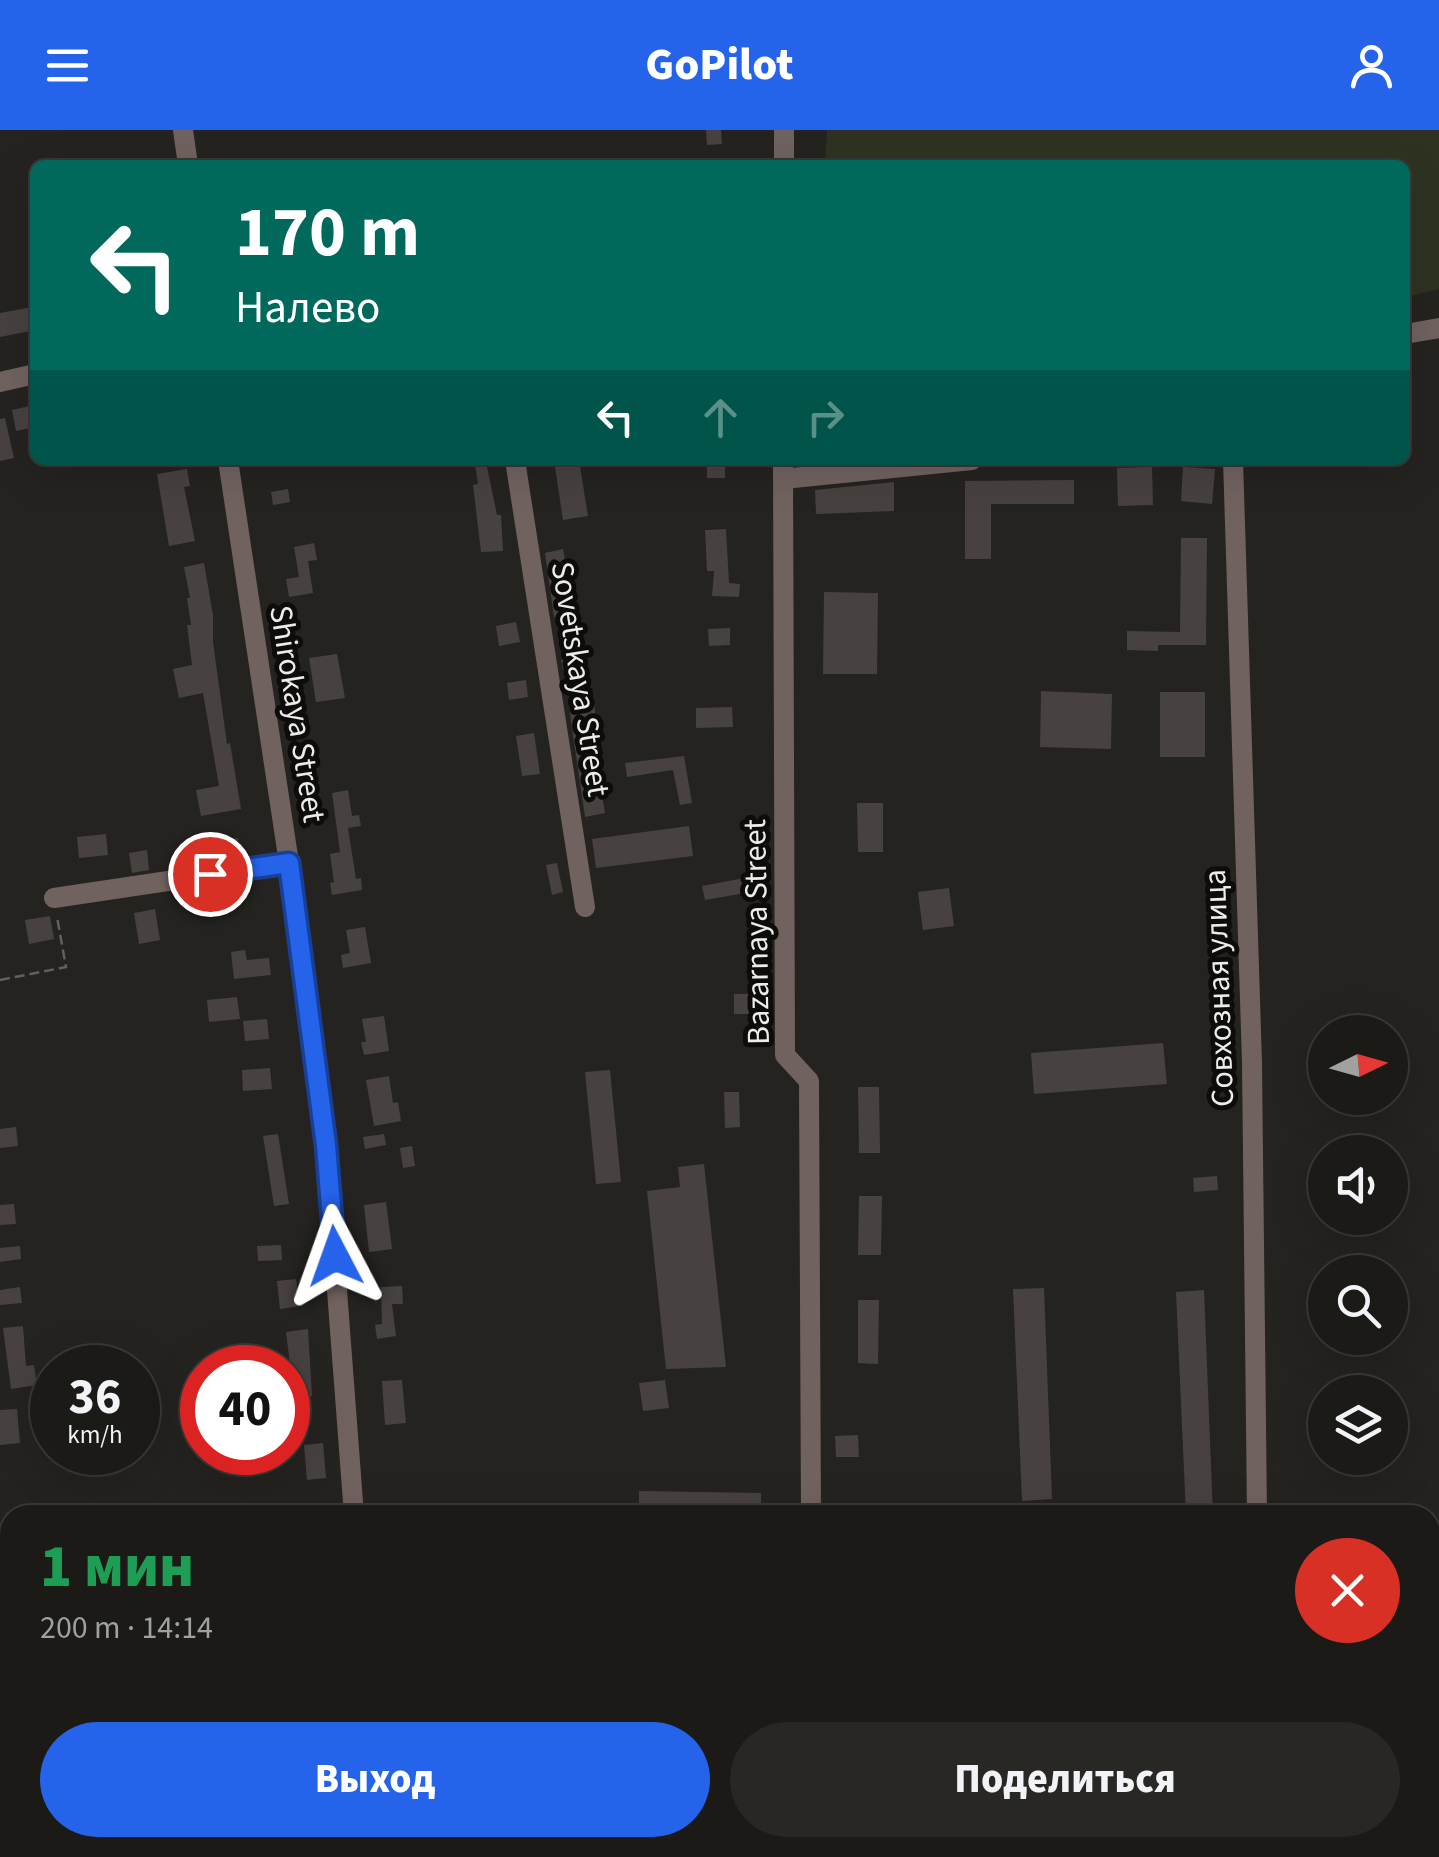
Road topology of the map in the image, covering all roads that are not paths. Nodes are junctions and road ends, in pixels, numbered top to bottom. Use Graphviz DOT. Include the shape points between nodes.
graph roads {
  1 [pos="183,130"];
  2 [pos="784,130"];
  3 [pos="187,160"];
  4 [pos="784,160"];
  5 [pos="1439,328"];
  6 [pos="1410,333"];
  7 [pos="30,375"];
  8 [pos="0,382"];
  9 [pos="229,465"];
  10 [pos="516,465"];
  11 [pos="878,465"];
  12 [pos="1233,465"];
  13 [pos="783,470"];
  14 [pos="289,863"];
  15 [pos="54,898"];
  16 [pos="585,908"];
  17 [pos="353,1505"];
  18 [pos="811,1505"];
  19 [pos="1257,1505"];
  1 -- 3 [label="street"];
  2 -- 4 [label="street"];
  5 -- 6 [label="street"];
  7 -- 8 [label="street"];
  9 -- 14 [label="street, Shirokaya Street"];
  10 -- 16 [label="street, Sovetskaya Street"];
  11 -- 13 [label="street"];
  12 -- 19 [label="street, Совхозная улица" via="1252,1063"];
  13 -- 18 [label="street, Bazarnaya Street" via="785,1055 809,1081"];
  14 -- 15 [label="street"];
  14 -- 17 [label="street, Shirokaya Street" via="326,1145"];
}
